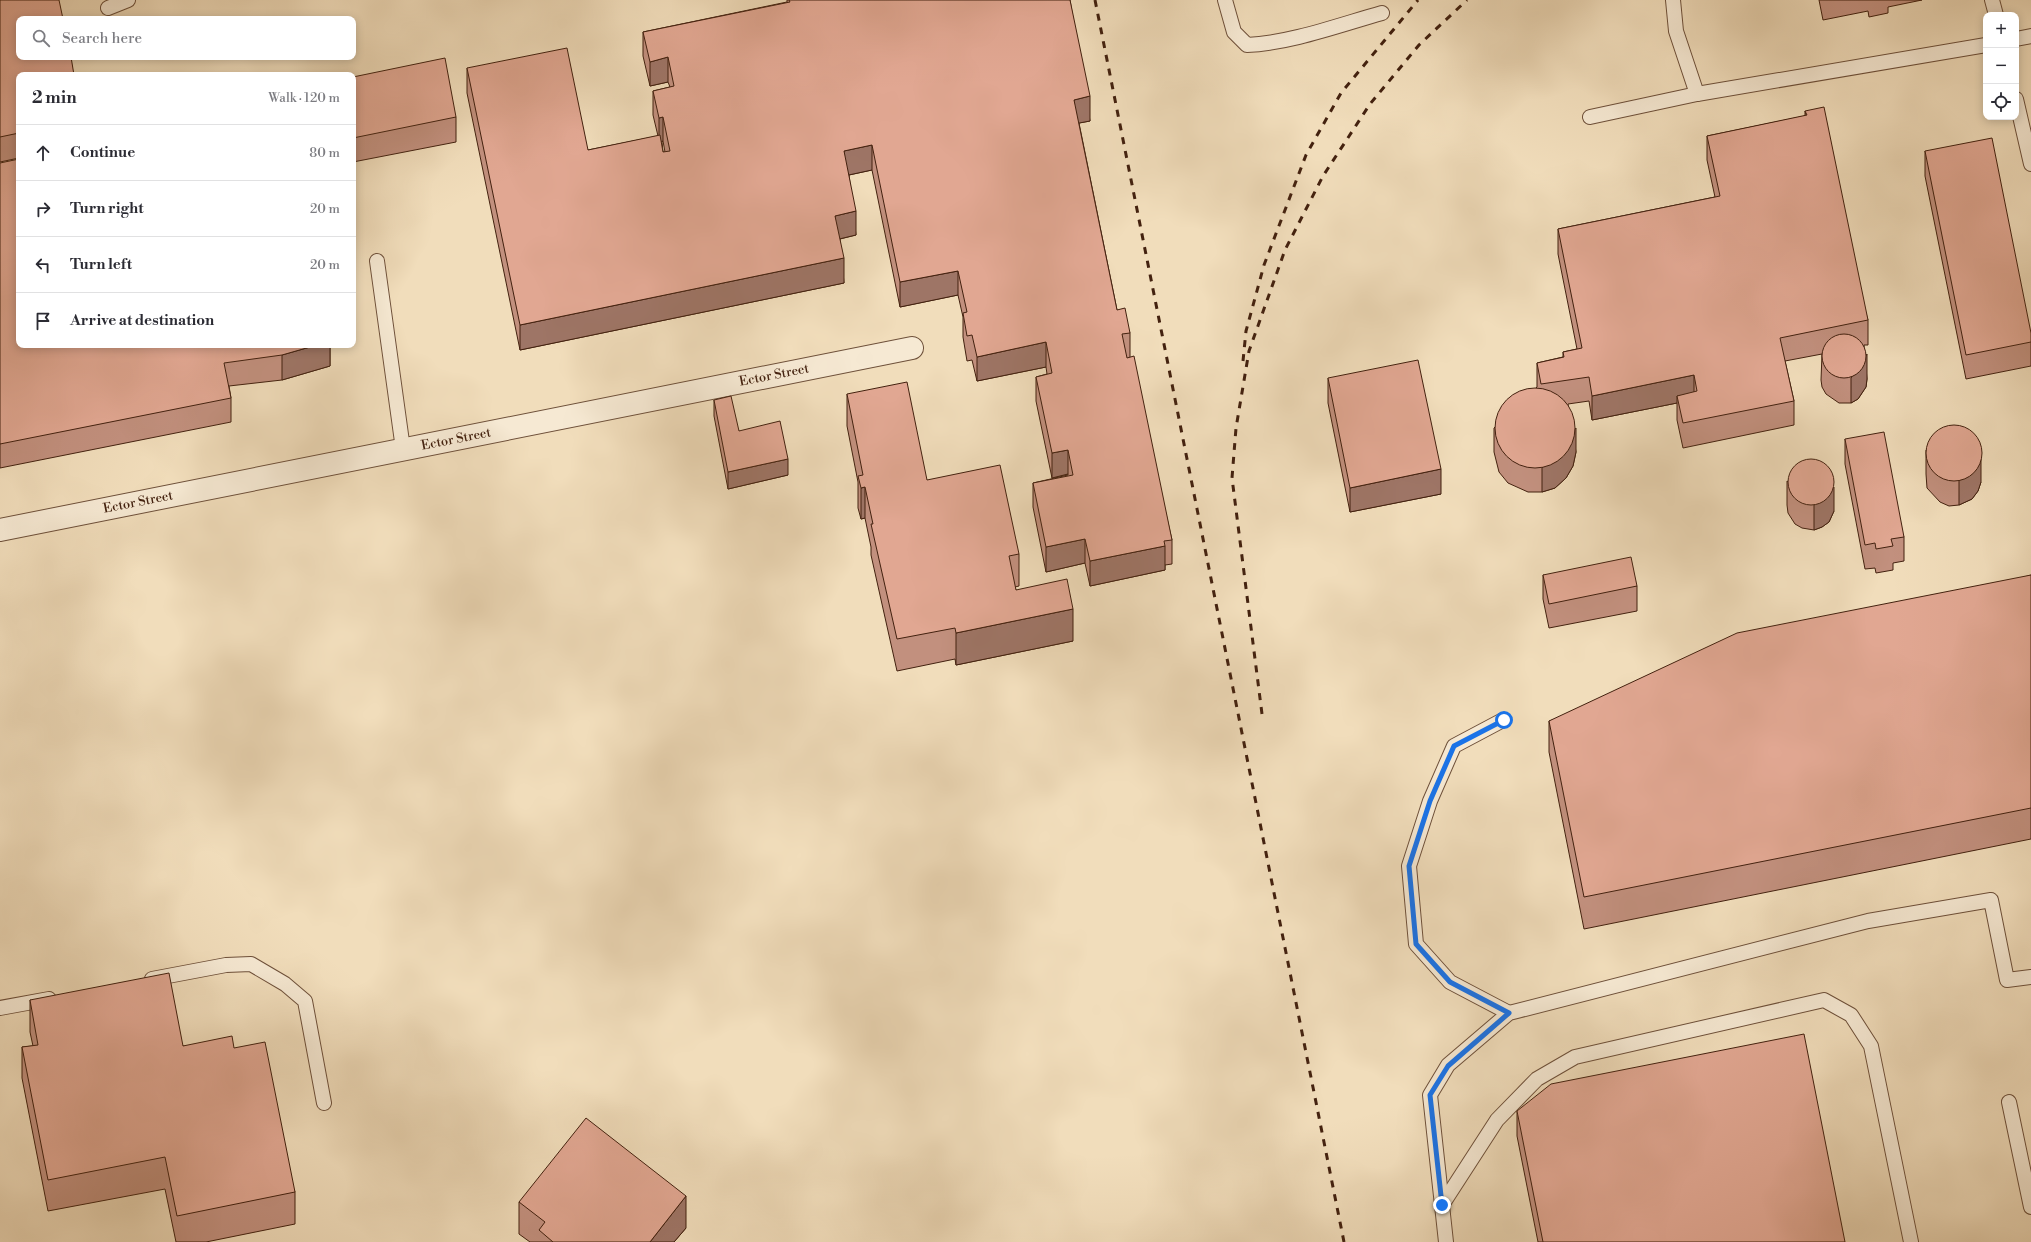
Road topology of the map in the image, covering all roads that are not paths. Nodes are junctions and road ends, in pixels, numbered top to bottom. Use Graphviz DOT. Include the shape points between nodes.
graph roads {
  1 [pos="128,0"];
  2 [pos="1225,0"];
  3 [pos="1673,0"];
  4 [pos="1992,0"];
  5 [pos="108,8"];
  6 [pos="1995,12"];
  7 [pos="1382,13"];
  8 [pos="2031,36"];
  9 [pos="2019,38"];
  10 [pos="1983,46"];
  11 [pos="1697,94"];
  12 [pos="2019,112"];
  13 [pos="1590,117"];
  14 [pos="2031,164"];
  15 [pos="377,261"];
  16 [pos="912,348"];
  17 [pos="403,449"];
  18 [pos="0,530"];
  19 [pos="1504,720"];
  20 [pos="2031,977"];
  21 [pos="141,981"];
  22 [pos="59,998"];
  23 [pos="0,1008"];
  24 [pos="1509,1013"];
  25 [pos="2009,1102"];
  26 [pos="324,1103"];
  27 [pos="1442,1205"];
  28 [pos="2031,1207"];
  29 [pos="1446,1242"];
  30 [pos="1911,1242"];
  1 -- 5 [label="lane"];
  2 -- 7 [label="lane" via="1234,32 1247,45 1287,39"];
  3 -- 11 [label="lane" via="1676,31"];
  4 -- 6 [label="lane"];
  8 -- 9 [label="lane"];
  10 -- 11 [label="lane"];
  11 -- 13 [label="lane"];
  12 -- 14 [label="lane"];
  15 -- 17 [label="lane"];
  16 -- 17 [label="street, Ector Street"];
  17 -- 18 [label="street, Ector Street"];
  19 -- 24 [label="lane" via="1454,746 1430,801 1409,866 1416,944 1450,982"];
  20 -- 24 [label="lane" via="2007,980 1992,900 1868,921"];
  21 -- 26 [label="lane" via="226,965 251,964 285,984 305,1001"];
  22 -- 23 [label="lane"];
  24 -- 27 [label="lane" via="1448,1066 1430,1095"];
  25 -- 28 [label="lane"];
  27 -- 29 [label="lane"];
  27 -- 30 [label="lane" via="1497,1120 1537,1079 1576,1057 1824,1000 1851,1015 1871,1046"];
}
